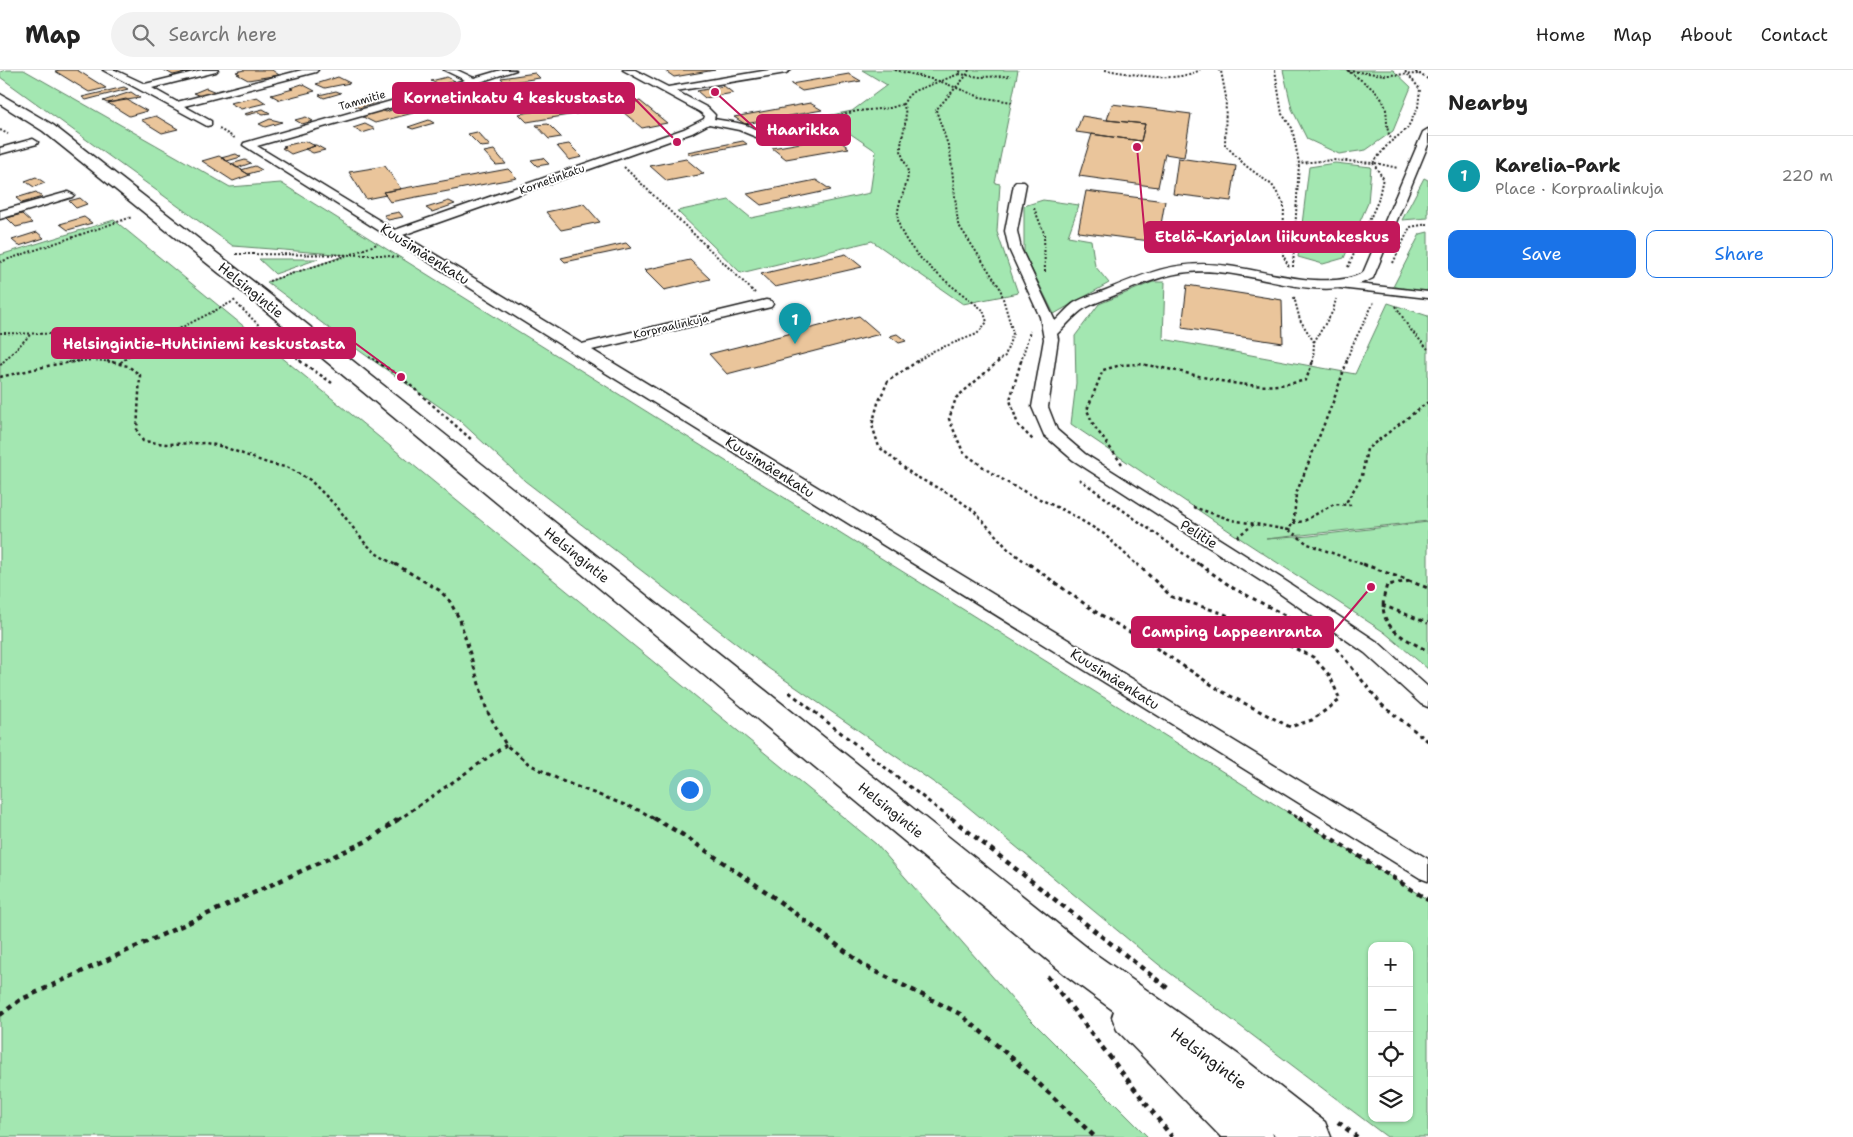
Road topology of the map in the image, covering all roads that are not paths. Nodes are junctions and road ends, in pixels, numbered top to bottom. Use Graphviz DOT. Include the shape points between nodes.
graph roads {
  1 [pos="108,70"];
  2 [pos="213,70"];
  3 [pos="312,70"];
  4 [pos="449,70"];
  5 [pos="511,70"];
  6 [pos="628,70"];
  7 [pos="786,70"];
  8 [pos="474,80"];
  9 [pos="144,87"];
  10 [pos="667,90"];
  11 [pos="0,98"];
  12 [pos="175,105"];
  13 [pos="0,110"];
  14 [pos="708,120"];
  15 [pos="207,123"];
  16 [pos="1428,132"];
  17 [pos="754,134"];
  18 [pos="32,142"];
  19 [pos="248,145"];
  20 [pos="71,147"];
  21 [pos="0,151"];
  22 [pos="1020,184"];
  23 [pos="68,195"];
  24 [pos="0,215"];
  25 [pos="394,234"];
  26 [pos="1340,285"];
  27 [pos="1428,295"];
  28 [pos="766,304"];
  29 [pos="1050,333"];
  30 [pos="577,349"];
  31 [pos="1428,699"];
  32 [pos="1428,871"];
  33 [pos="1062,968"];
  34 [pos="1253,1137"];
  35 [pos="1310,1137"];
  1 -- 9 [label="street"];
  2 -- 9 [label="street"];
  3 -- 12 [label="street"];
  4 -- 8 [label="street"];
  5 -- 8 [label="street, Tammitie"];
  6 -- 10 [label="street"];
  7 -- 10 [label="street"];
  8 -- 19 [label="street, Tammitie"];
  9 -- 12 [label="street"];
  10 -- 14 [label="street" via="704,110 710,115"];
  11 -- 20 [label="main road, Helsingintie" via="48,128"];
  12 -- 15 [label="street"];
  13 -- 20 [label="main road, Helsingintie"];
  14 -- 17 [label="street" via="742,127"];
  14 -- 25 [label="street, Kornetinkatu" via="688,131"];
  16 -- 26 [label="street" via="1368,275"];
  18 -- 21 [label="street"];
  19 -- 25 [label="street, Kuusimäenkatu"];
  20 -- 33 [label="main road, Helsingintie" via="257,294"];
  22 -- 29 [label="street, Pelitie" via="1011,231 1015,249 1047,317"];
  23 -- 24 [label="street"];
  25 -- 30 [label="street, Kuusimäenkatu"];
  26 -- 27 [label="lane"];
  26 -- 29 [label="street" via="1293,281 1211,267 1173,269 1079,306"];
  28 -- 30 [label="street, Korpraalinkuja"];
  29 -- 31 [label="street, Pelitie" via="1040,407 1050,432 1079,457 1372,648"];
  30 -- 32 [label="street, Kuusimäenkatu"];
  33 -- 34 [label="main road, Helsingintie"];
  33 -- 35 [label="main road, Helsingintie" via="1226,1069"];
}
